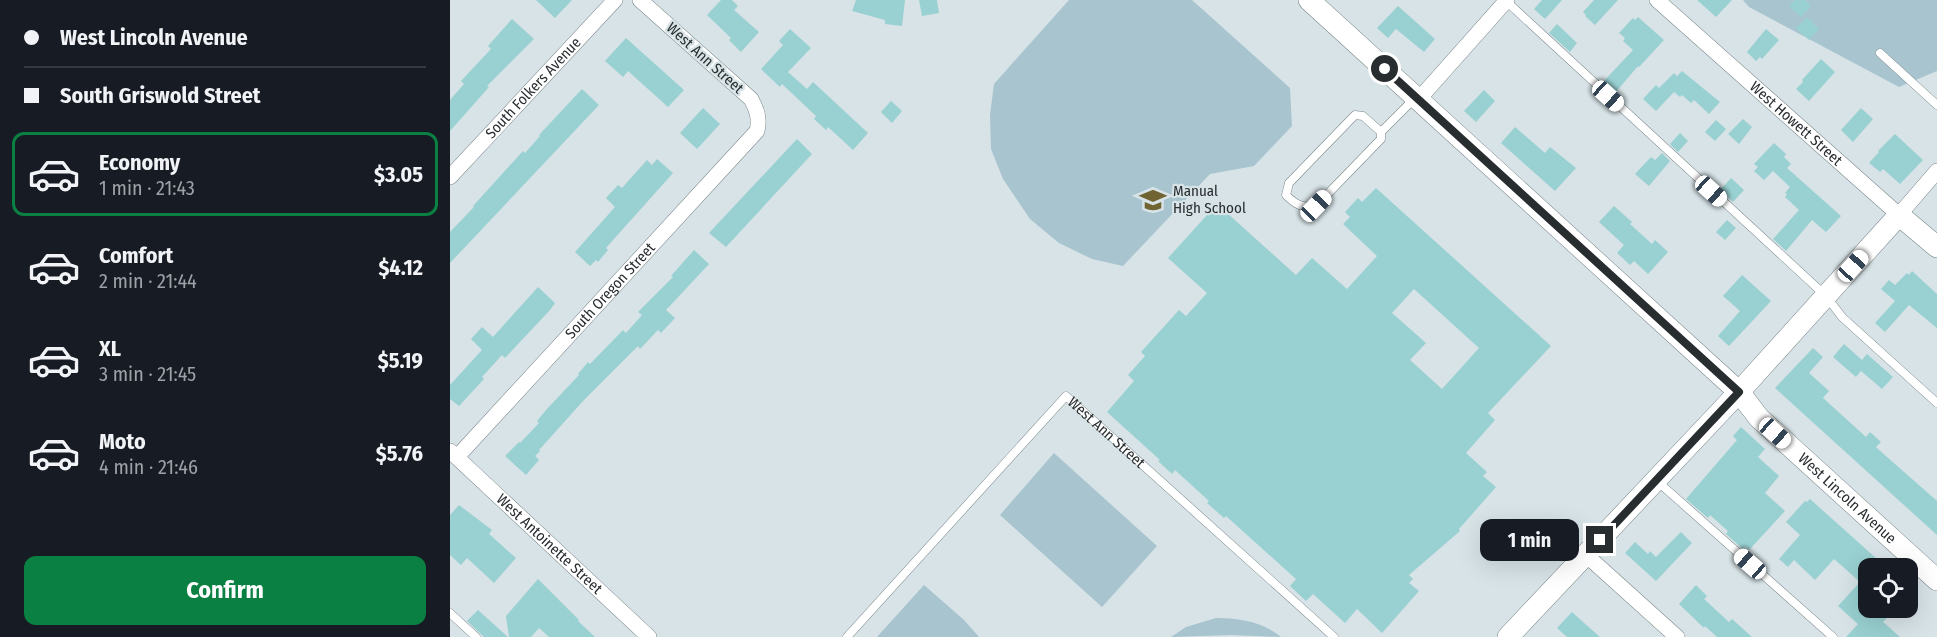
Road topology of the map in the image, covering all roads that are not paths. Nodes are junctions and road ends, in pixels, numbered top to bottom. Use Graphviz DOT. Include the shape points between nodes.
graph roads {
  1 [pos="615,0"];
  2 [pos="640,0"];
  3 [pos="1309,0"];
  4 [pos="1506,0"];
  5 [pos="1657,0"];
  6 [pos="1880,53"];
  7 [pos="1417,98"];
  8 [pos="1937,105"];
  9 [pos="760,122"];
  10 [pos="1381,132"];
  11 [pos="1937,171"];
  12 [pos="450,177"];
  13 [pos="1899,214"];
  14 [pos="1937,247"];
  15 [pos="1826,296"];
  16 [pos="1739,392"];
  17 [pos="1937,403"];
  18 [pos="453,454"];
  19 [pos="1656,480"];
  20 [pos="1586,555"];
  21 [pos="1937,580"];
  22 [pos="450,613"];
  23 [pos="476,637"];
  24 [pos="649,637"];
  25 [pos="847,637"];
  26 [pos="1334,637"];
  27 [pos="1508,637"];
  28 [pos="1677,637"];
  29 [pos="1833,637"];
  1 -- 12 [label="street, South Folkers Avenue"];
  2 -- 9 [label="street, West Ann Street" via="751,99"];
  3 -- 7 [label="main road, West Lincoln Avenue"];
  4 -- 7 [label="street"];
  4 -- 15 [label="lane"];
  5 -- 13 [label="street, West Howett Street"];
  6 -- 8 [label="lane"];
  7 -- 10 [label="lane"];
  7 -- 16 [label="main road, West Lincoln Avenue"];
  9 -- 18 [label="street, South Oregon Street" via="750,141"];
  10 -- 10 [label="lane" via="1363,116 1355,115 1289,183 1286,195 1304,208 1316,206 1381,139"];
  11 -- 13 [label="street"];
  13 -- 14 [label="main road, West Howett Street"];
  13 -- 15 [label="main road"];
  15 -- 16 [label="main road"];
  15 -- 17 [label="lane" via="1842,317"];
  16 -- 19 [label="main road"];
  16 -- 21 [label="main road, West Lincoln Avenue" via="1759,418"];
  18 -- 24 [label="street, West Antoinette Street"];
  19 -- 20 [label="main road"];
  19 -- 29 [label="lane"];
  20 -- 27 [label="main road"];
  20 -- 28 [label="street"];
  22 -- 23 [label="lane"];
  25 -- 26 [label="lane, West Ann Street" via="1066,396"];
}
